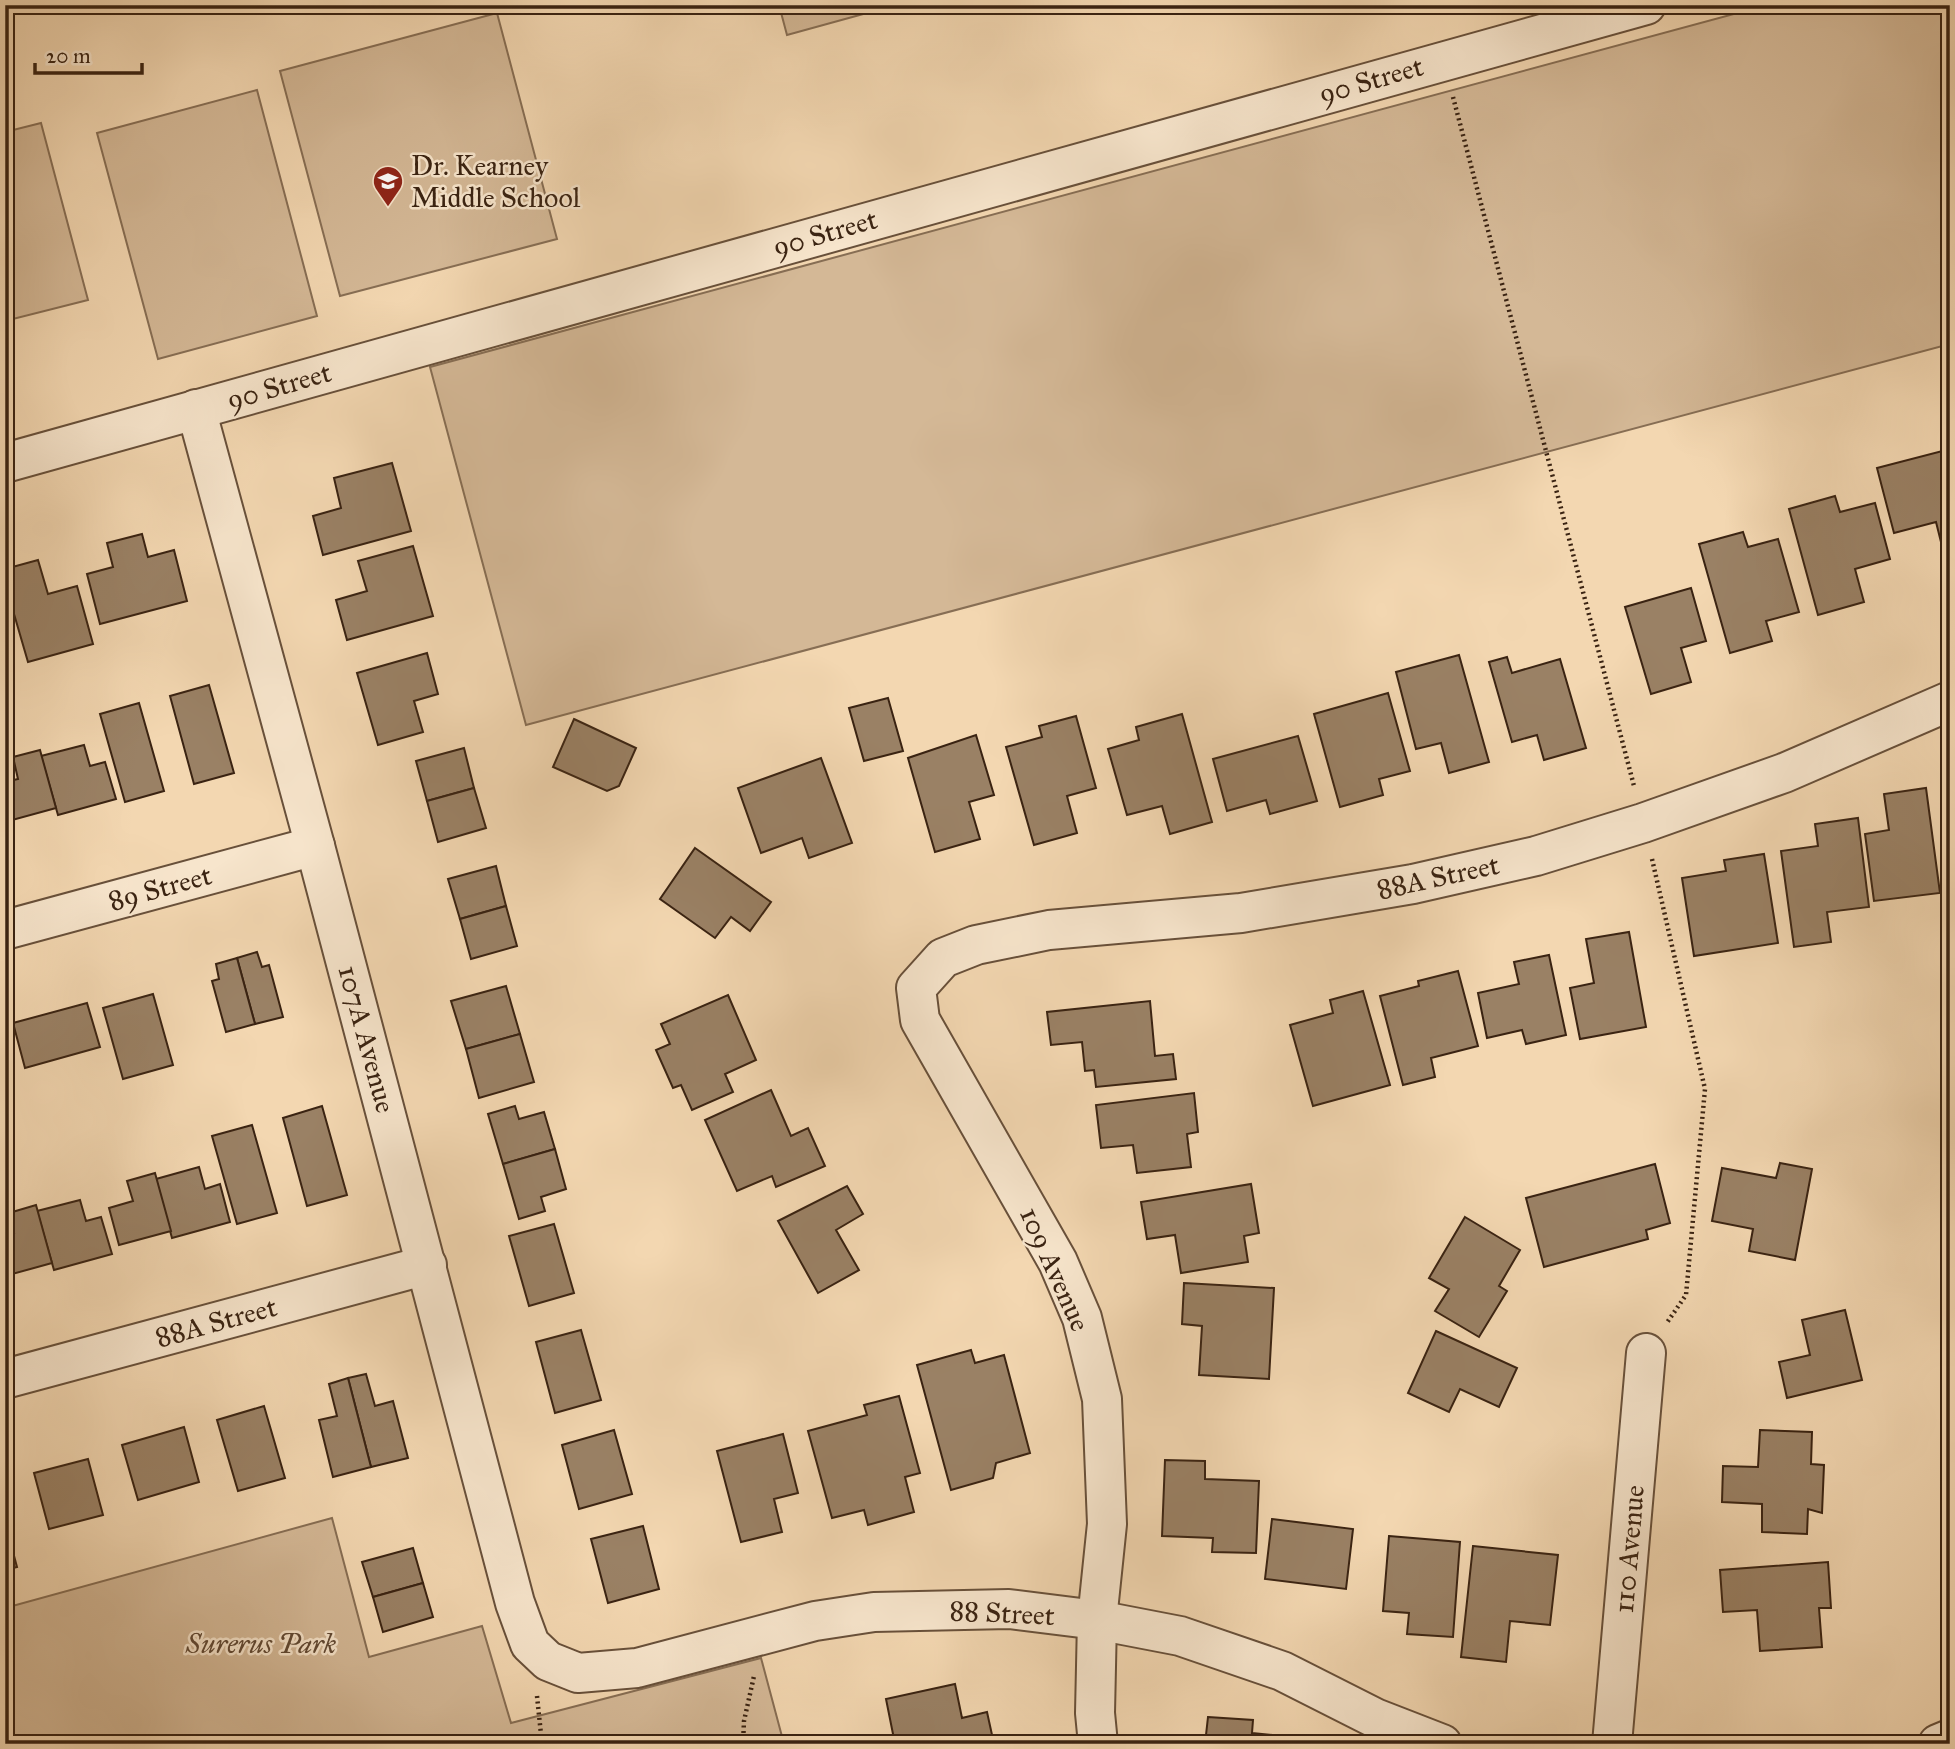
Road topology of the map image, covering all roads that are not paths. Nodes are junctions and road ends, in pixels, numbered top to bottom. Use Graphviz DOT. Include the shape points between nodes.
graph roads {
  1 [pos="1646,5"];
  2 [pos="196,409"];
  3 [pos="5,463"];
  4 [pos="1950,701"];
  5 [pos="315,846"];
  6 [pos="5,930"];
  7 [pos="916,988"];
  8 [pos="427,1265"];
  9 [pos="1646,1353"];
  10 [pos="5,1379"];
  11 [pos="1097,1620"];
  12 [pos="548,1661"];
  13 [pos="1950,1739"];
  14 [pos="1098,1744"];
  15 [pos="1442,1744"];
  16 [pos="1612,1744"];
  17 [pos="1938,1744"];
  1 -- 2 [label="street, 90 Street"];
  2 -- 3 [label="street, 90 Street"];
  2 -- 5 [label="street, 107A Avenue"];
  4 -- 7 [label="street, 88A Street" via="1784,773 1536,856 1413,884 1241,913 1049,930 976,945 943,958"];
  5 -- 6 [label="street, 89 Street"];
  5 -- 8 [label="street, 107A Avenue"];
  7 -- 11 [label="street, 109 Avenue" via="920,1020 1058,1262 1082,1318 1102,1399 1107,1524"];
  8 -- 10 [label="street, 88A Street"];
  8 -- 12 [label="street, 107A Avenue" via="520,1623 530,1644"];
  9 -- 16 [label="street, 110 Avenue"];
  11 -- 12 [label="street, 88 Street" via="1009,1609 874,1612 815,1620 637,1668 578,1673"];
  11 -- 14 [label="street, 109 Avenue"];
  11 -- 15 [label="street, 88 Street" via="1180,1636 1282,1671 1375,1718"];
  13 -- 17 [label="street"];
}
